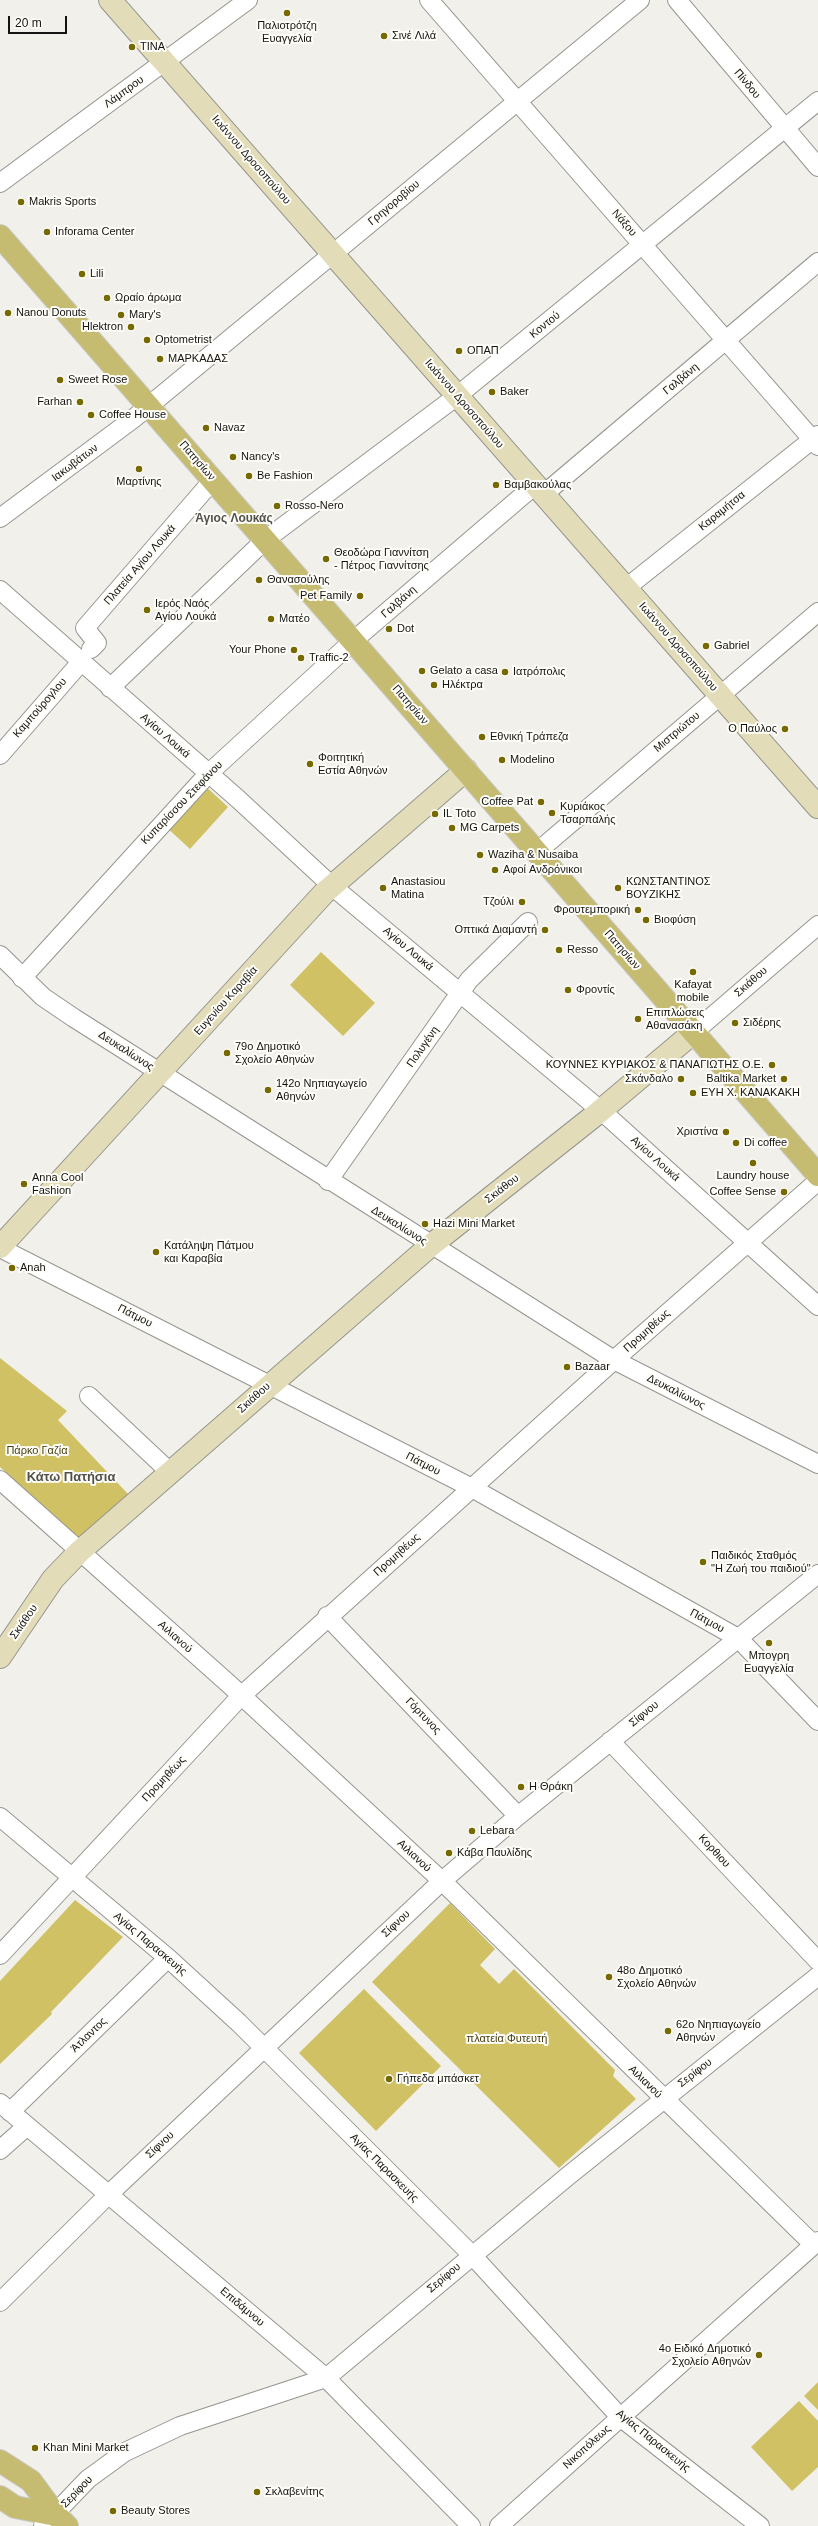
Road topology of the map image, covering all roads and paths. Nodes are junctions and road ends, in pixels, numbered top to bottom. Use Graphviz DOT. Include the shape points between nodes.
graph roads {
  1 [pos="110,0"];
  2 [pos="248,0"];
  3 [pos="429,0"];
  4 [pos="640,0"];
  5 [pos="677,0"];
  6 [pos="165,62"];
  7 [pos="518,101"];
  8 [pos="818,101"];
  9 [pos="784,128"];
  10 [pos="818,167"];
  11 [pos="0,183"];
  12 [pos="0,236"];
  13 [pos="644,245"];
  14 [pos="333,254"];
  15 [pos="818,262"];
  16 [pos="726,340"];
  17 [pos="458,396"];
  18 [pos="149,406"];
  19 [pos="816,440"];
  20 [pos="213,480"];
  21 [pos="539,490"];
  22 [pos="0,518"];
  23 [pos="265,540"];
  24 [pos="626,588"];
  25 [pos="0,590"];
  26 [pos="818,612"];
  27 [pos="353,641"];
  28 [pos="86,656"];
  29 [pos="110,688"];
  30 [pos="720,696"];
  31 [pos="0,755"];
  32 [pos="466,770"];
  33 [pos="208,774"];
  34 [pos="818,807"];
  35 [pos="537,852"];
  36 [pos="332,886"];
  37 [pos="528,922"];
  38 [pos="818,925"];
  39 [pos="0,955"];
  40 [pos="22,978"];
  41 [pos="461,992"];
  42 [pos="694,1032"];
  43 [pos="160,1073"];
  44 [pos="599,1112"];
  45 [pos="818,1175"];
  46 [pos="328,1181"];
  47 [pos="818,1181"];
  48 [pos="747,1242"];
  49 [pos="430,1246"];
  50 [pos="0,1248"];
  51 [pos="818,1306"];
  52 [pos="614,1360"];
  53 [pos="269,1384"];
  54 [pos="90,1396"];
  55 [pos="818,1464"];
  56 [pos="171,1473"];
  57 [pos="0,1480"];
  58 [pos="472,1488"];
  59 [pos="79,1552"];
  60 [pos="818,1574"];
  61 [pos="328,1616"];
  62 [pos="738,1638"];
  63 [pos="0,1656"];
  64 [pos="242,1696"];
  65 [pos="818,1722"];
  66 [pos="610,1741"];
  67 [pos="518,1816"];
  68 [pos="0,1817"];
  69 [pos="71,1879"];
  70 [pos="442,1881"];
  71 [pos="0,1954"];
  72 [pos="168,1958"];
  73 [pos="818,1961"];
  74 [pos="818,1976"];
  75 [pos="263,2048"];
  76 [pos="663,2099"];
  77 [pos="5,2108"];
  78 [pos="27,2126"];
  79 [pos="0,2150"];
  80 [pos="109,2194"];
  81 [pos="816,2243"];
  82 [pos="472,2254"];
  83 [pos="0,2302"];
  84 [pos="326,2378"];
  85 [pos="620,2417"];
  86 [pos="0,2461"];
  87 [pos="0,2497"];
  88 [pos="55,2522"];
  89 [pos="471,2526"];
  90 [pos="499,2526"];
  91 [pos="760,2526"];
  1 -- 6 [label="street, Ιωάννου Δροσοπούλου"];
  2 -- 6 [label="street, Λάμπρου"];
  3 -- 7 [label="street, Νάξου"];
  4 -- 7 [label="street, Γρηγοροβίου"];
  5 -- 9 [label="street, Πίνδου"];
  6 -- 11 [label="street, Λάμπρου"];
  6 -- 14 [label="street, Ιωάννου Δροσοπούλου"];
  7 -- 13 [label="street, Νάξου"];
  7 -- 14 [label="street, Γρηγοροβίου"];
  8 -- 9 [label="street, Κοντού"];
  9 -- 10 [label="street, Πίνδου"];
  9 -- 13 [label="street, Κοντού"];
  12 -- 18 [label="main road, Πατησίων"];
  13 -- 16 [label="street, Νάξου"];
  13 -- 17 [label="street, Κοντού"];
  14 -- 17 [label="street, Ιωάννου Δροσοπούλου"];
  14 -- 18 [label="street, Γρηγοροβίου"];
  15 -- 16 [label="street, Γαλβάνη"];
  16 -- 19 [label="street, Νάξου"];
  16 -- 21 [label="street, Γαλβάνη"];
  17 -- 21 [label="street, Ιωάννου Δροσοπούλου"];
  17 -- 23 [label="street, Κοντού"];
  18 -- 20 [label="main road, Πατησίων"];
  18 -- 22 [label="street, Ιακωβάτων"];
  19 -- 24 [label="street, Καραμήτσα"];
  20 -- 23 [label="main road, Πατησίων"];
  20 -- 28 [label="street, Πλατεία Αγίου Λουκά" via="85,628 98,643"];
  21 -- 24 [label="street, Ιωάννου Δροσοπούλου"];
  21 -- 27 [label="street, Γαλβάνη"];
  23 -- 27 [label="main road, Πατησίων"];
  23 -- 29 [label="street"];
  24 -- 30 [label="street, Ιωάννου Δροσοπούλου"];
  25 -- 28 [label="street, Αγίου Λουκά"];
  26 -- 30 [label="street, Μιστριώτου"];
  27 -- 32 [label="main road, Πατησίων"];
  27 -- 33 [label="street, Κυπαρίσσου Στεφάνου"];
  28 -- 29 [label="street, Αγίου Λουκά"];
  28 -- 31 [label="street, Καμπούρογλου"];
  29 -- 33 [label="street, Αγίου Λουκά"];
  30 -- 34 [label="street, Ιωάννου Δροσοπούλου"];
  30 -- 35 [label="street, Μιστριώτου"];
  32 -- 35 [label="main road, Πατησίων"];
  32 -- 36 [label="street, Ευγενίου Καραβία"];
  33 -- 36 [label="street, Αγίου Λουκά"];
  33 -- 40 [label="street, Κυπαρίσσου Στεφάνου"];
  35 -- 42 [label="main road, Πατησίων"];
  36 -- 41 [label="street, Αγίου Λουκά"];
  36 -- 43 [label="street, Ευγενίου Καραβία"];
  37 -- 41 [label="street, Πολυγένη" via="469,980"];
  38 -- 42 [label="street, Σκιάθου"];
  39 -- 40 [label="street, Δευκαλίωνος"];
  40 -- 43 [label="street, Δευκαλίωνος" via="43,997"];
  41 -- 44 [label="street, Αγίου Λουκά"];
  41 -- 46 [label="street, Πολυγένη"];
  42 -- 44 [label="street, Σκιάθου"];
  42 -- 45 [label="main road, Πατησίων"];
  43 -- 46 [label="street, Δευκαλίωνος"];
  43 -- 50 [label="street, Ευγενίου Καραβία"];
  44 -- 48 [label="street, Αγίου Λουκά"];
  44 -- 49 [label="street, Σκιάθου"];
  46 -- 49 [label="street, Δευκαλίωνος"];
  47 -- 48 [label="street, Προμηθέως"];
  48 -- 51 [label="street, Αγίου Λουκά"];
  48 -- 52 [label="street, Προμηθέως"];
  49 -- 52 [label="street, Δευκαλίωνος"];
  49 -- 53 [label="street, Σκιάθου"];
  50 -- 53 [label="street, Πάτμου"];
  52 -- 55 [label="street, Δευκαλίωνος"];
  52 -- 58 [label="street, Προμηθέως"];
  53 -- 56 [label="street, Σκιάθου"];
  53 -- 58 [label="street, Πάτμου"];
  54 -- 56 [label="street"];
  56 -- 59 [label="street, Σκιάθου"];
  57 -- 59 [label="street, Αιλιανού"];
  58 -- 61 [label="street, Προμηθέως"];
  58 -- 62 [label="street, Πάτμου"];
  59 -- 63 [label="street, Σκιάθου" via="53,1579"];
  59 -- 64 [label="street, Αιλιανού"];
  60 -- 62 [label="street, Σίφνου"];
  61 -- 64 [label="street, Προμηθέως"];
  61 -- 67 [label="street, Γόρτυνος"];
  62 -- 65 [label="street, Πάτμου"];
  62 -- 66 [label="street, Σίφνου"];
  64 -- 69 [label="street, Προμηθέως"];
  64 -- 70 [label="street, Αιλιανού"];
  66 -- 67 [label="street, Σίφνου"];
  66 -- 73 [label="street, Κορθιου"];
  67 -- 70 [label="street, Σίφνου"];
  68 -- 69 [label="street, Αγίας Παρασκευής"];
  69 -- 71 [label="street, Προμηθέως"];
  69 -- 72 [label="street, Αγίας Παρασκευής"];
  70 -- 75 [label="street, Σίφνου"];
  70 -- 76 [label="street, Αιλιανού"];
  72 -- 75 [label="street, Αγίας Παρασκευής" via="239,2022"];
  72 -- 77 [label="street, Άτλαντος"];
  74 -- 76 [label="street, Σερίφου"];
  75 -- 80 [label="street, Σίφνου"];
  75 -- 82 [label="street, Αγίας Παρασκευής"];
  76 -- 81 [label="street, Αιλιανού"];
  76 -- 82 [label="street, Σερίφου"];
  77 -- 78 [label="street, Επιδάμνου"];
  78 -- 79 [label="street"];
  78 -- 80 [label="street, Επιδάμνου"];
  80 -- 83 [label="street, Σίφνου"];
  80 -- 84 [label="street, Επιδάμνου"];
  81 -- 85 [label="street, Νικοπόλεως"];
  82 -- 84 [label="street, Σερίφου"];
  82 -- 85 [label="street, Αγίας Παρασκευής"];
  84 -- 88 [label="street, Σερίφου" via="180,2426 125,2452 88,2479"];
  84 -- 89 [label="street, Επιδάμνου"];
  85 -- 90 [label="street, Νικοπόλεως"];
  85 -- 91 [label="street, Αγίας Παρασκευής"];
  86 -- 88 [label="main road" via="31,2481"];
  87 -- 88 [label="main road" via="15,2507"];
}
